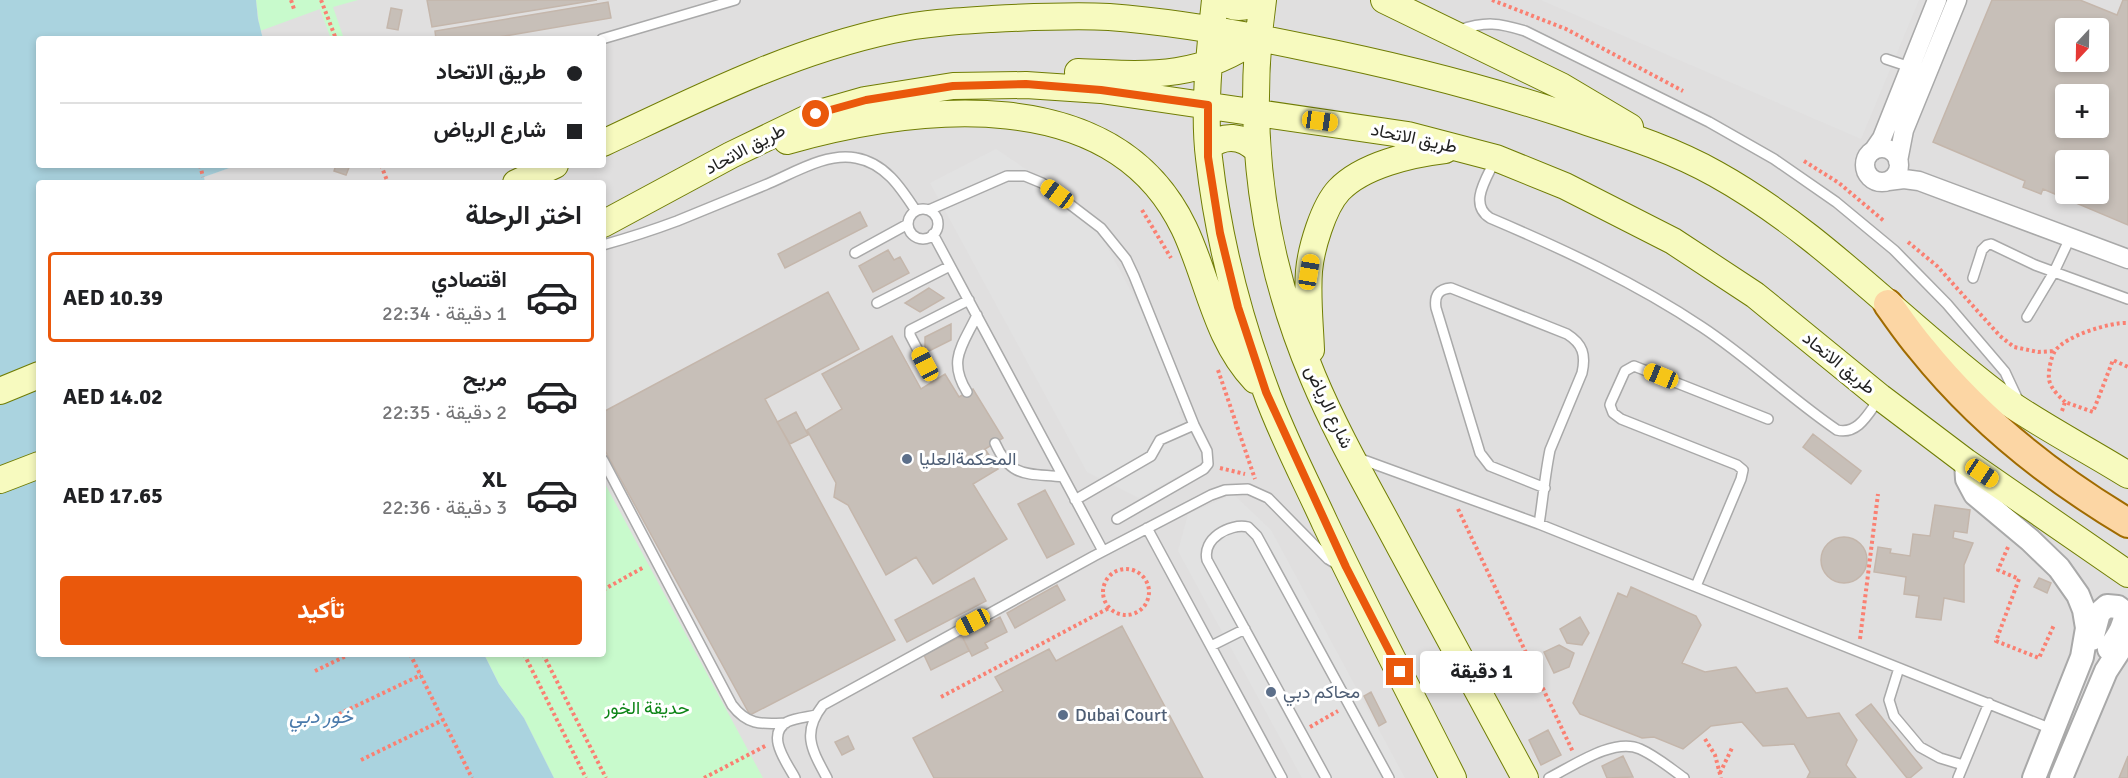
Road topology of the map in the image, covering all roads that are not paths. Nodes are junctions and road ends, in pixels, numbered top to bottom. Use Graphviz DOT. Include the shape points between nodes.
graph roads {
  1 [pos="735,0"];
  2 [pos="1083,0"];
  3 [pos="1215,0"];
  4 [pos="1221,0"];
  5 [pos="1258,0"];
  6 [pos="1263,0"];
  7 [pos="1384,0"];
  8 [pos="1937,0"];
  9 [pos="1957,0"];
  10 [pos="1058,16"];
  11 [pos="1212,30"];
  12 [pos="1451,33"];
  13 [pos="1258,36"];
  14 [pos="606,38"];
  15 [pos="1886,59"];
  16 [pos="1210,64"];
  17 [pos="1910,66"];
  18 [pos="953,86"];
  19 [pos="1208,105"];
  20 [pos="1255,113"];
  21 [pos="606,142"];
  22 [pos="1208,147"];
  23 [pos="1257,150"];
  24 [pos="1669,150"];
  25 [pos="1873,151"];
  26 [pos="1485,154"];
  27 [pos="731,155"];
  28 [pos="1899,162"];
  29 [pos="548,168"];
  30 [pos="522,180"];
  31 [pos="1888,181"];
  32 [pos="1919,181"];
  33 [pos="929,210"];
  34 [pos="916,211"];
  35 [pos="606,222"];
  36 [pos="908,224"];
  37 [pos="933,234"];
  38 [pos="2070,238"];
  39 [pos="606,244"];
  40 [pos="855,253"];
  41 [pos="2128,260"];
  42 [pos="950,266"];
  43 [pos="2054,272"];
  44 [pos="1973,278"];
  45 [pos="2128,299"];
  46 [pos="969,300"];
  47 [pos="878,303"];
  48 [pos="1888,304"];
  49 [pos="977,315"];
  50 [pos="2026,317"];
  51 [pos="925,364"];
  52 [pos="36,376"];
  53 [pos="1313,377"];
  54 [pos="0,391"];
  55 [pos="967,392"];
  56 [pos="1266,392"];
  57 [pos="1880,397"];
  58 [pos="2022,410"];
  59 [pos="1768,419"];
  60 [pos="1194,425"];
  61 [pos="994,443"];
  62 [pos="1351,455"];
  63 [pos="2101,458"];
  64 [pos="2128,458"];
  65 [pos="1966,462"];
  66 [pos="36,466"];
  67 [pos="606,466"];
  68 [pos="2128,475"];
  69 [pos="1063,477"];
  70 [pos="0,480"];
  71 [pos="1545,488"];
  72 [pos="1076,500"];
  73 [pos="1117,519"];
  74 [pos="2128,523"];
  75 [pos="1539,524"];
  76 [pos="1147,528"];
  77 [pos="1103,551"];
  78 [pos="1346,567"];
  79 [pos="2128,574"];
  80 [pos="1696,586"];
  81 [pos="1245,629"];
  82 [pos="2128,637"];
  83 [pos="1211,646"];
  84 [pos="2082,657"];
  85 [pos="1899,668"];
  86 [pos="2106,671"];
  87 [pos="1989,703"];
  88 [pos="816,715"];
  89 [pos="786,723"];
  90 [pos="2054,730"];
  91 [pos="1963,765"];
  92 [pos="795,778"];
  93 [pos="826,778"];
  94 [pos="1282,778"];
  95 [pos="1326,778"];
  96 [pos="1389,778"];
  97 [pos="1453,778"];
  98 [pos="1525,778"];
  99 [pos="1549,778"];
  100 [pos="1684,778"];
  101 [pos="1958,778"];
  102 [pos="2034,778"];
  103 [pos="2061,778"];
  1 -- 14 [label="lane"];
  2 -- 10 [label="main road"];
  3 -- 11 [label="main road"];
  4 -- 5 [label="main road" via="1240,8"];
  6 -- 13 [label="main road, شارع الرياض"];
  7 -- 12 [label="main road"];
  8 -- 17 [label="street"];
  9 -- 28 [label="street" via="1904,130"];
  10 -- 11 [label="main road" via="1154,21"];
  10 -- 21 [label="main road" via="963,21 896,29 849,40 753,73"];
  11 -- 13 [label="main road"];
  11 -- 16 [label="main road"];
  12 -- 24 [label="main road" via="1561,86"];
  12 -- 58 [label="lane" via="1476,25 1501,24 1526,31 1774,159 1836,202 1947,304 2005,372"];
  13 -- 16 [label="main road"];
  13 -- 20 [label="main road, شارع الرياض"];
  13 -- 24 [label="main road" via="1440,77"];
  15 -- 17 [label="lane"];
  16 -- 18 [label="main road" via="1150,74 1003,72"];
  16 -- 19 [label="main road"];
  17 -- 25 [label="street" via="1882,138"];
  18 -- 19 [label="main road, طريق الاتحاد" via="1026,84"];
  18 -- 27 [label="main road, طريق الاتحاد" via="866,100 816,114"];
  19 -- 20 [label="main road, طريق الاتحاد"];
  19 -- 22 [label="main road"];
  20 -- 23 [label="main road, شارع الرياض"];
  20 -- 26 [label="main road, طريق الاتحاد" via="1408,135"];
  22 -- 23 [label="main road" via="1233,137"];
  22 -- 56 [label="main road" via="1220,233 1238,307"];
  23 -- 53 [label="main road, شارع الرياض" via="1266,224"];
  24 -- 48 [label="main road" via="1717,174 1798,227"];
  25 -- 28 [label="street" via="1891,151"];
  25 -- 31 [label="street" via="1865,163 1867,173 1878,182"];
  26 -- 53 [label="main road" via="1444,150 1416,153 1362,174 1338,190 1314,243 1309,272"];
  26 -- 57 [label="main road, طريق الاتحاد" via="1565,186 1673,241 1755,295"];
  26 -- 57 [label="lane" via="1479,199 1483,214 1599,268 1704,327 1837,430 1852,431"];
  27 -- 35 [label="main road, طريق الاتحاد"];
  27 -- 56 [label="main road" via="826,130 932,115 1000,114 1061,126 1090,137 1141,171 1170,203 1184,229 1221,327 1247,372"];
  28 -- 31 [label="street" via="1897,174"];
  28 -- 32 [label="street"];
  29 -- 30 [label="main road"];
  31 -- 32 [label="street"];
  32 -- 38 [label="street"];
  33 -- 34 [label="lane"];
  33 -- 37 [label="lane" via="938,226"];
  33 -- 60 [label="lane" via="1017,175 1034,179 1101,228 1126,259"];
  34 -- 36 [label="lane"];
  34 -- 39 [label="lane" via="888,175 868,162 843,157 816,164 675,222"];
  36 -- 37 [label="lane" via="917,237"];
  36 -- 40 [label="lane"];
  37 -- 42 [label="lane"];
  38 -- 41 [label="street"];
  38 -- 43 [label="lane"];
  42 -- 46 [label="lane"];
  42 -- 47 [label="lane"];
  43 -- 44 [label="lane" via="1987,245"];
  43 -- 45 [label="lane"];
  43 -- 50 [label="lane"];
  46 -- 49 [label="lane"];
  46 -- 51 [label="lane" via="910,330"];
  48 -- 58 [label="main road"];
  48 -- 74 [label="main road" via="1921,349 2000,431"];
  49 -- 55 [label="lane" via="956,365"];
  49 -- 69 [label="lane"];
  52 -- 54 [label="main road"];
  53 -- 62 [label="main road, شارع الرياض"];
  56 -- 78 [label="main road"];
  57 -- 65 [label="main road, طريق الاتحاد"];
  58 -- 63 [label="main road"];
  59 -- 80 [label="lane" via="1634,366 1625,371 1611,402 1612,413 1621,419 1743,470"];
  60 -- 72 [label="lane" via="1160,440 1151,456"];
  60 -- 73 [label="lane" via="1207,451 1208,464"];
  61 -- 69 [label="lane" via="1001,459 1013,469"];
  62 -- 75 [label="lane"];
  62 -- 98 [label="main road, شارع الرياض"];
  63 -- 64 [label="street"];
  63 -- 68 [label="main road"];
  65 -- 79 [label="main road, طريق الاتحاد"];
  65 -- 84 [label="street" via="1967,479 1975,494 2059,568 2078,595 2087,628"];
  66 -- 70 [label="main road"];
  67 -- 89 [label="lane" via="732,705 748,720"];
  69 -- 72 [label="lane"];
  71 -- 71 [label="lane" via="1550,450 1582,373 1583,351 1578,341 1451,288 1444,289 1435,300 1436,308 1480,453 1490,466"];
  71 -- 75 [label="lane"];
  72 -- 77 [label="lane"];
  75 -- 80 [label="lane"];
  76 -- 77 [label="lane"];
  76 -- 78 [label="lane" via="1211,495 1248,489 1268,498 1328,559"];
  76 -- 83 [label="lane"];
  77 -- 88 [label="lane" via="832,699"];
  78 -- 97 [label="main road"];
  80 -- 85 [label="lane"];
  81 -- 83 [label="lane"];
  81 -- 95 [label="lane"];
  81 -- 96 [label="lane" via="1206,554 1214,538 1241,526 1257,536"];
  82 -- 86 [label="street"];
  83 -- 94 [label="lane"];
  84 -- 86 [label="street" via="2102,609 2118,607 2125,618 2106,655"];
  84 -- 90 [label="street"];
  85 -- 87 [label="lane"];
  85 -- 91 [label="lane" via="1889,700 1894,716 1920,747"];
  86 -- 103 [label="street"];
  87 -- 90 [label="lane"];
  87 -- 91 [label="lane"];
  88 -- 89 [label="lane"];
  88 -- 93 [label="lane" via="811,744"];
  89 -- 92 [label="lane" via="777,740"];
  90 -- 102 [label="street"];
  91 -- 101 [label="lane"];
  99 -- 100 [label="lane" via="1616,746 1629,745"];
}
